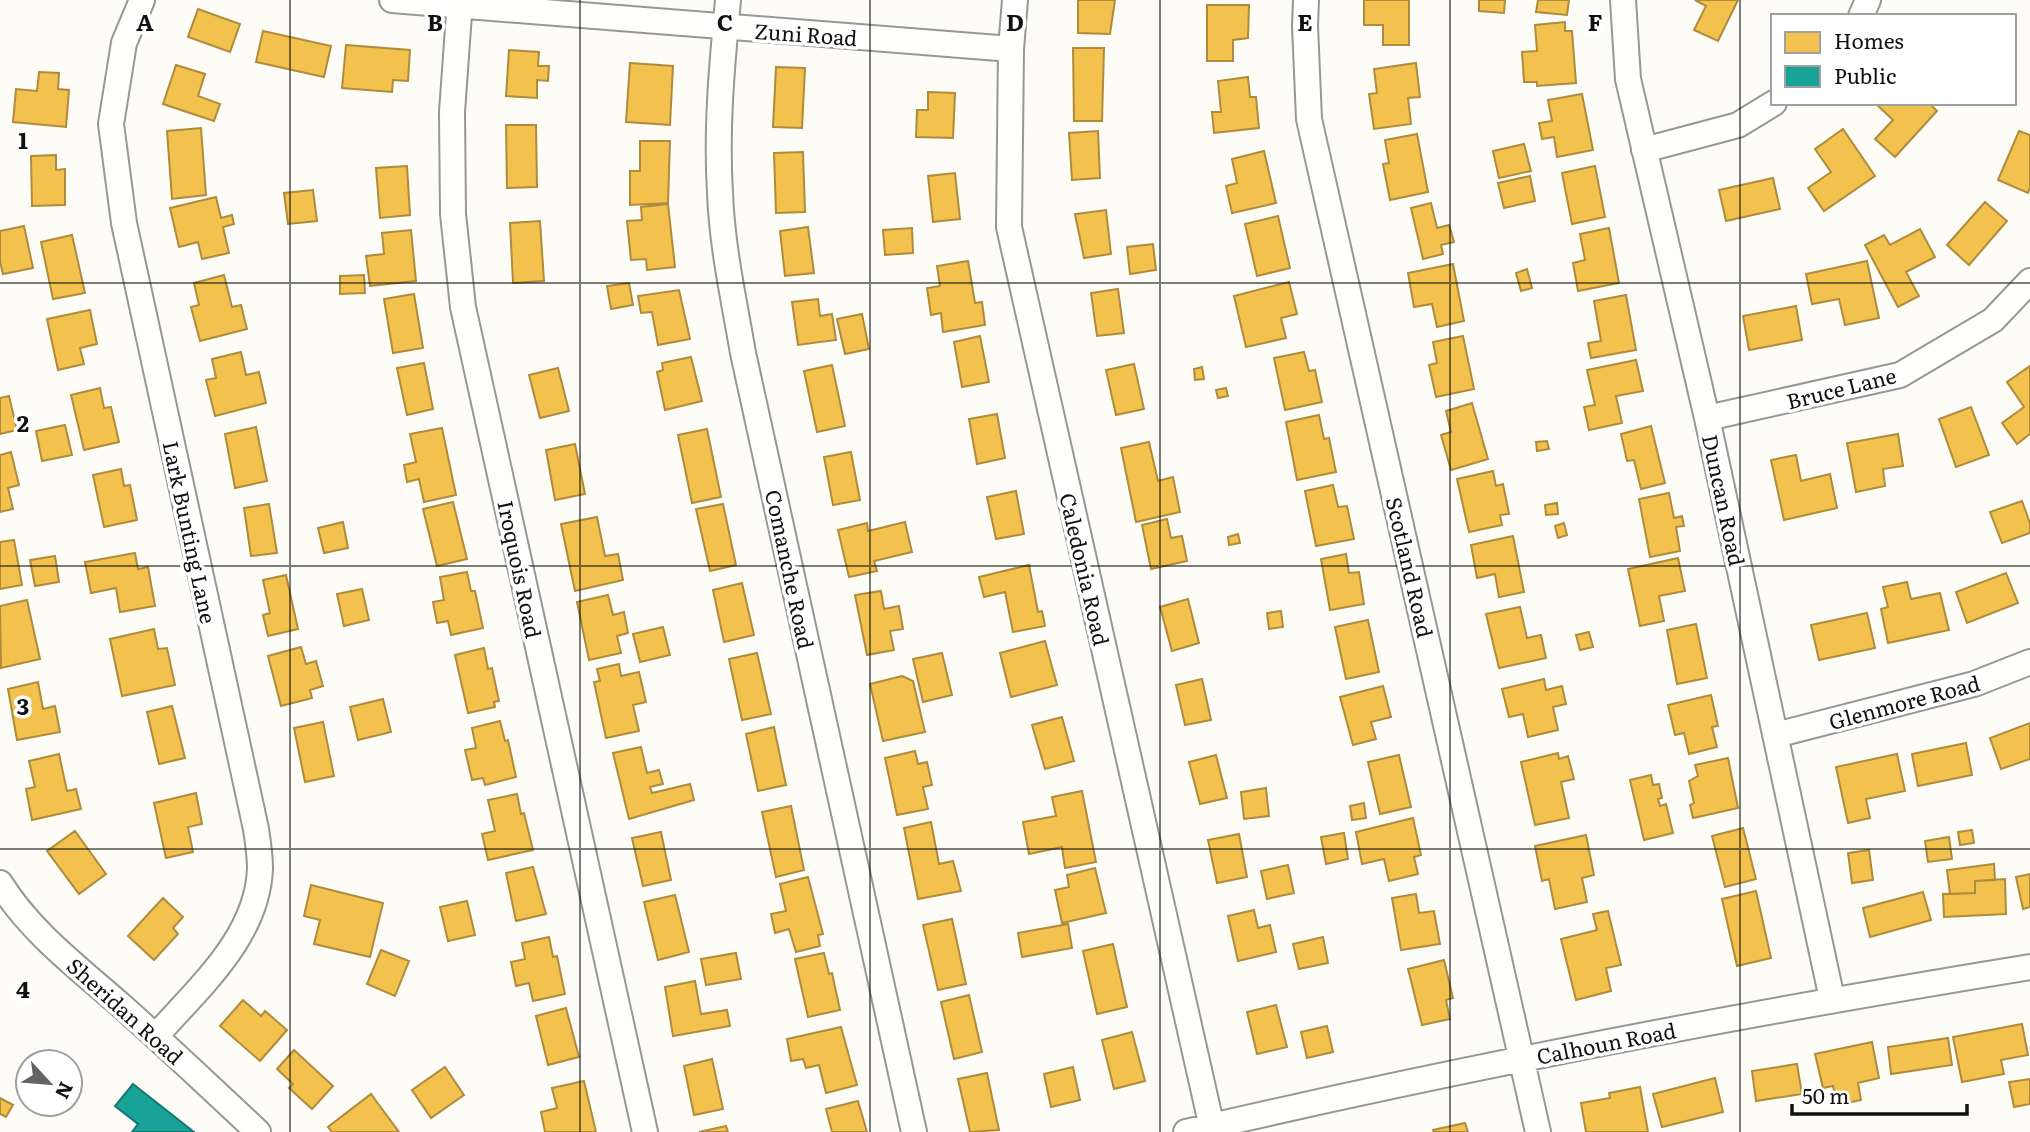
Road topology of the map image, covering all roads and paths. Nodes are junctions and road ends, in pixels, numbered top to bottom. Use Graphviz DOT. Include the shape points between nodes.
graph roads {
  1 [pos="142,0"];
  2 [pos="392,0"];
  3 [pos="728,0"];
  4 [pos="1015,0"];
  5 [pos="1306,0"];
  6 [pos="1623,0"];
  7 [pos="459,3"];
  8 [pos="726,27"];
  9 [pos="1011,48"];
  10 [pos="1771,105"];
  11 [pos="1644,150"];
  12 [pos="2030,281"];
  13 [pos="1707,418"];
  14 [pos="2030,662"];
  15 [pos="1776,734"];
  16 [pos="0,883"];
  17 [pos="2030,968"];
  18 [pos="1832,999"];
  19 [pos="156,1036"];
  20 [pos="1523,1058"];
  21 [pos="1213,1129"];
  22 [pos="258,1132"];
  23 [pos="645,1132"];
  24 [pos="914,1132"];
  25 [pos="1185,1132"];
  26 [pos="1538,1132"];
  1 -- 19 [label="street, Lark Bunting Lane" via="124,43 111,124 122,211 256,829 260,869 251,912 232,948"];
  2 -- 7 [label="street, Zuni Road"];
  3 -- 8 [label="street, Comanche Road"];
  4 -- 9 [label="street, Caledonia Road"];
  5 -- 20 [label="street, Scotland Road" via="1309,119"];
  6 -- 11 [label="street, Duncan Road" via="1628,79"];
  7 -- 8 [label="street, Zuni Road"];
  7 -- 23 [label="street, Iroquois Road" via="452,112 453,214 463,307"];
  8 -- 9 [label="street, Zuni Road"];
  8 -- 24 [label="street, Comanche Road" via="720,194 727,261 743,353"];
  9 -- 21 [label="street, Caledonia Road" via="1009,227"];
  10 -- 11 [label="street" via="1738,125"];
  11 -- 13 [label="street, Duncan Road"];
  12 -- 13 [label="street, Bruce Lane" via="1993,320 1900,375"];
  13 -- 15 [label="street, Duncan Road"];
  14 -- 15 [label="street, Glenmore Road" via="1974,684"];
  15 -- 18 [label="street, Duncan Road"];
  16 -- 19 [label="street, Sheridan Road" via="39,932"];
  17 -- 18 [label="street, Calhoun Road"];
  18 -- 20 [label="street, Calhoun Road"];
  19 -- 22 [label="street, Sheridan Road"];
  20 -- 21 [label="street, Calhoun Road"];
  20 -- 26 [label="street, Scotland Road"];
  21 -- 25 [label="street, Calhoun Road"];
}
